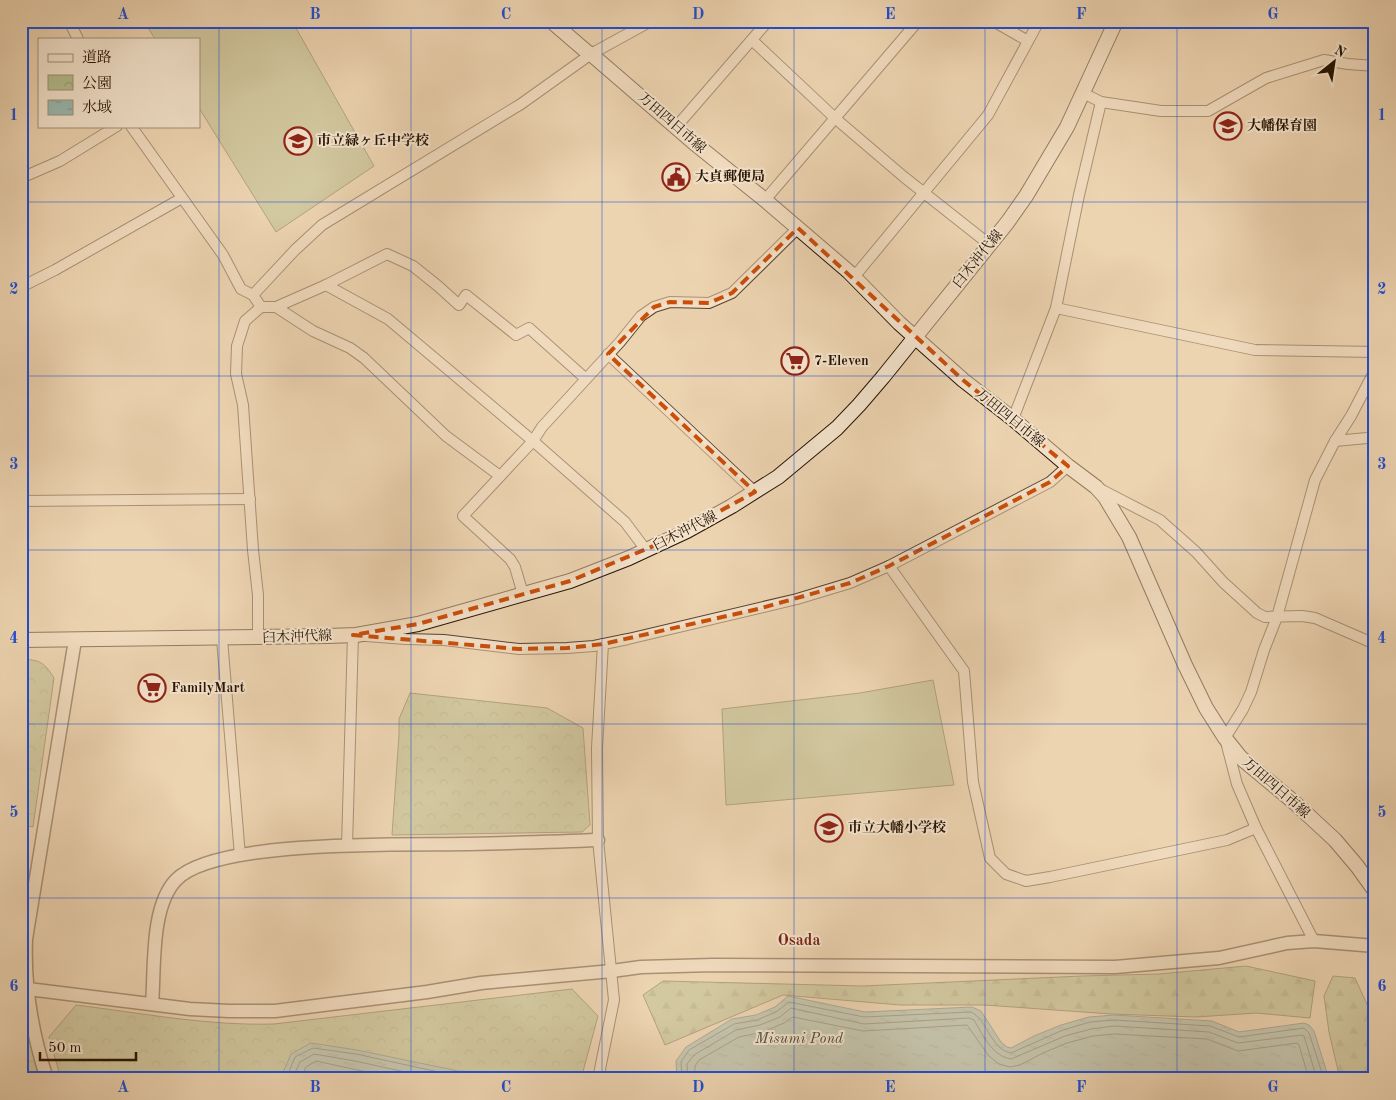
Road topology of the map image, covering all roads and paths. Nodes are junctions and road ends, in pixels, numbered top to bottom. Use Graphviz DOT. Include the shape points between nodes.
graph roads {
  1 [pos="69,21"];
  2 [pos="551,21"];
  3 [pos="652,21"];
  4 [pos="768,21"];
  5 [pos="918,21"];
  6 [pos="993,21"];
  7 [pos="1039,21"];
  8 [pos="1116,21"];
  9 [pos="78,38"];
  10 [pos="752,40"];
  11 [pos="1028,41"];
  12 [pos="591,54"];
  13 [pos="1375,66"];
  14 [pos="1083,93"];
  15 [pos="1101,102"];
  16 [pos="836,118"];
  17 [pos="676,127"];
  18 [pos="114,128"];
  19 [pos="132,128"];
  20 [pos="21,178"];
  21 [pos="923,192"];
  22 [pos="182,198"];
  23 [pos="765,200"];
  24 [pos="798,228"];
  25 [pos="990,245"];
  26 [pos="854,277"];
  27 [pos="22,285"];
  28 [pos="326,285"];
  29 [pos="253,295"];
  30 [pos="261,307"];
  31 [pos="276,307"];
  32 [pos="1056,308"];
  33 [pos="915,337"];
  34 [pos="1375,352"];
  35 [pos="608,354"];
  36 [pos="1375,370"];
  37 [pos="586,379"];
  38 [pos="1013,419"];
  39 [pos="1375,435"];
  40 [pos="533,441"];
  41 [pos="1336,441"];
  42 [pos="1068,466"];
  43 [pos="500,476"];
  44 [pos="1096,487"];
  45 [pos="755,492"];
  46 [pos="250,499"];
  47 [pos="21,501"];
  48 [pos="646,550"];
  49 [pos="889,566"];
  50 [pos="522,594"];
  51 [pos="1277,617"];
  52 [pos="353,635"];
  53 [pos="258,638"];
  54 [pos="222,639"];
  55 [pos="21,640"];
  56 [pos="75,640"];
  57 [pos="603,644"];
  58 [pos="1375,644"];
  59 [pos="1225,738"];
  60 [pos="1256,828"];
  61 [pos="598,840"];
  62 [pos="347,846"];
  63 [pos="240,856"];
  64 [pos="1375,891"];
  65 [pos="1314,940"];
  66 [pos="1375,946"];
  67 [pos="612,971"];
  68 [pos="28,989"];
  69 [pos="152,1004"];
  70 [pos="47,1079"];
  71 [pos="598,1079"];
  1 -- 9 [label="street"];
  2 -- 12 [label="main road, 万田四日市線"];
  3 -- 12 [label="street"];
  4 -- 10 [label="street"];
  5 -- 16 [label="street"];
  6 -- 11 [label="street"];
  7 -- 11 [label="street"];
  8 -- 14 [label="main road, 臼木沖代線"];
  10 -- 16 [label="street"];
  10 -- 17 [label="street"];
  11 -- 21 [label="street" via="988,115"];
  12 -- 17 [label="main road, 万田四日市線"];
  12 -- 29 [label="street" via="521,104 322,225"];
  13 -- 15 [label="street" via="1324,60 1266,78 1208,111 1161,111"];
  14 -- 15 [label="street"];
  14 -- 25 [label="main road, 臼木沖代線" via="1026,196"];
  15 -- 32 [label="street"];
  16 -- 21 [label="street"];
  16 -- 23 [label="street"];
  17 -- 23 [label="main road, 万田四日市線"];
  18 -- 20 [label="street" via="60,161"];
  19 -- 22 [label="street"];
  21 -- 25 [label="street"];
  21 -- 26 [label="street"];
  22 -- 27 [label="street" via="55,270"];
  22 -- 29 [label="street" via="223,255 241,289"];
  23 -- 24 [label="main road, 万田四日市線"];
  24 -- 26 [label="main road, 万田四日市線"];
  24 -- 35 [label="street" via="732,293 709,303 670,302 654,307 641,316"];
  25 -- 33 [label="main road, 臼木沖代線"];
  26 -- 33 [label="main road, 万田四日市線"];
  28 -- 31 [label="street"];
  28 -- 37 [label="street" via="387,254 413,266 459,305 466,295 516,335 529,328"];
  28 -- 40 [label="street" via="388,319"];
  29 -- 30 [label="street"];
  30 -- 31 [label="street"];
  30 -- 46 [label="street" via="245,321 238,346 236,374 243,405"];
  31 -- 43 [label="street" via="364,358 446,436"];
  32 -- 34 [label="street" via="1255,350"];
  32 -- 38 [label="street"];
  33 -- 38 [label="main road, 万田四日市線"];
  33 -- 45 [label="main road, 臼木沖代線" via="837,428"];
  35 -- 37 [label="street"];
  35 -- 45 [label="street"];
  36 -- 41 [label="street"];
  37 -- 40 [label="street"];
  38 -- 42 [label="main road, 万田四日市線"];
  39 -- 41 [label="street"];
  40 -- 43 [label="street"];
  40 -- 48 [label="street" via="625,522"];
  41 -- 51 [label="street" via="1315,480"];
  42 -- 44 [label="main road, 万田四日市線"];
  42 -- 49 [label="street" via="1050,482"];
  43 -- 50 [label="street" via="463,516 510,559"];
  44 -- 51 [label="street" via="1160,520 1257,613"];
  44 -- 59 [label="main road, 万田四日市線" via="1128,537 1185,666"];
  45 -- 48 [label="main road, 臼木沖代線" via="714,517"];
  46 -- 47 [label="street"];
  46 -- 53 [label="street"];
  48 -- 50 [label="main road, 臼木沖代線" via="570,581"];
  49 -- 57 [label="street" via="797,600"];
  49 -- 60 [label="street" via="964,671 974,782 990,858 1006,874 1026,881 1050,877 1227,840"];
  50 -- 52 [label="main road, 臼木沖代線" via="418,624"];
  51 -- 58 [label="street" via="1315,618"];
  51 -- 59 [label="street" via="1251,692"];
  52 -- 53 [label="main road, 臼木沖代線"];
  52 -- 57 [label="street" via="444,640 519,649"];
  52 -- 62 [label="street"];
  53 -- 54 [label="main road, 臼木沖代線"];
  54 -- 56 [label="main road, 臼木沖代線"];
  54 -- 63 [label="street"];
  55 -- 56 [label="main road, 臼木沖代線"];
  56 -- 68 [label="street" via="26,939"];
  57 -- 61 [label="street" via="597,748"];
  59 -- 60 [label="street" via="1237,784"];
  59 -- 64 [label="main road, 万田四日市線" via="1241,758 1335,840"];
  60 -- 65 [label="street"];
  61 -- 62 [label="street"];
  61 -- 67 [label="street"];
  62 -- 63 [label="street"];
  63 -- 69 [label="street" via="187,870 167,892 157,929"];
  65 -- 66 [label="street"];
  65 -- 67 [label="street" via="1219,958 1115,967 713,965"];
  67 -- 69 [label="street" via="481,983 275,1011 229,1012"];
  67 -- 71 [label="street" via="614,1000"];
  68 -- 69 [label="street"];
  68 -- 70 [label="street" via="31,1020"];
}
